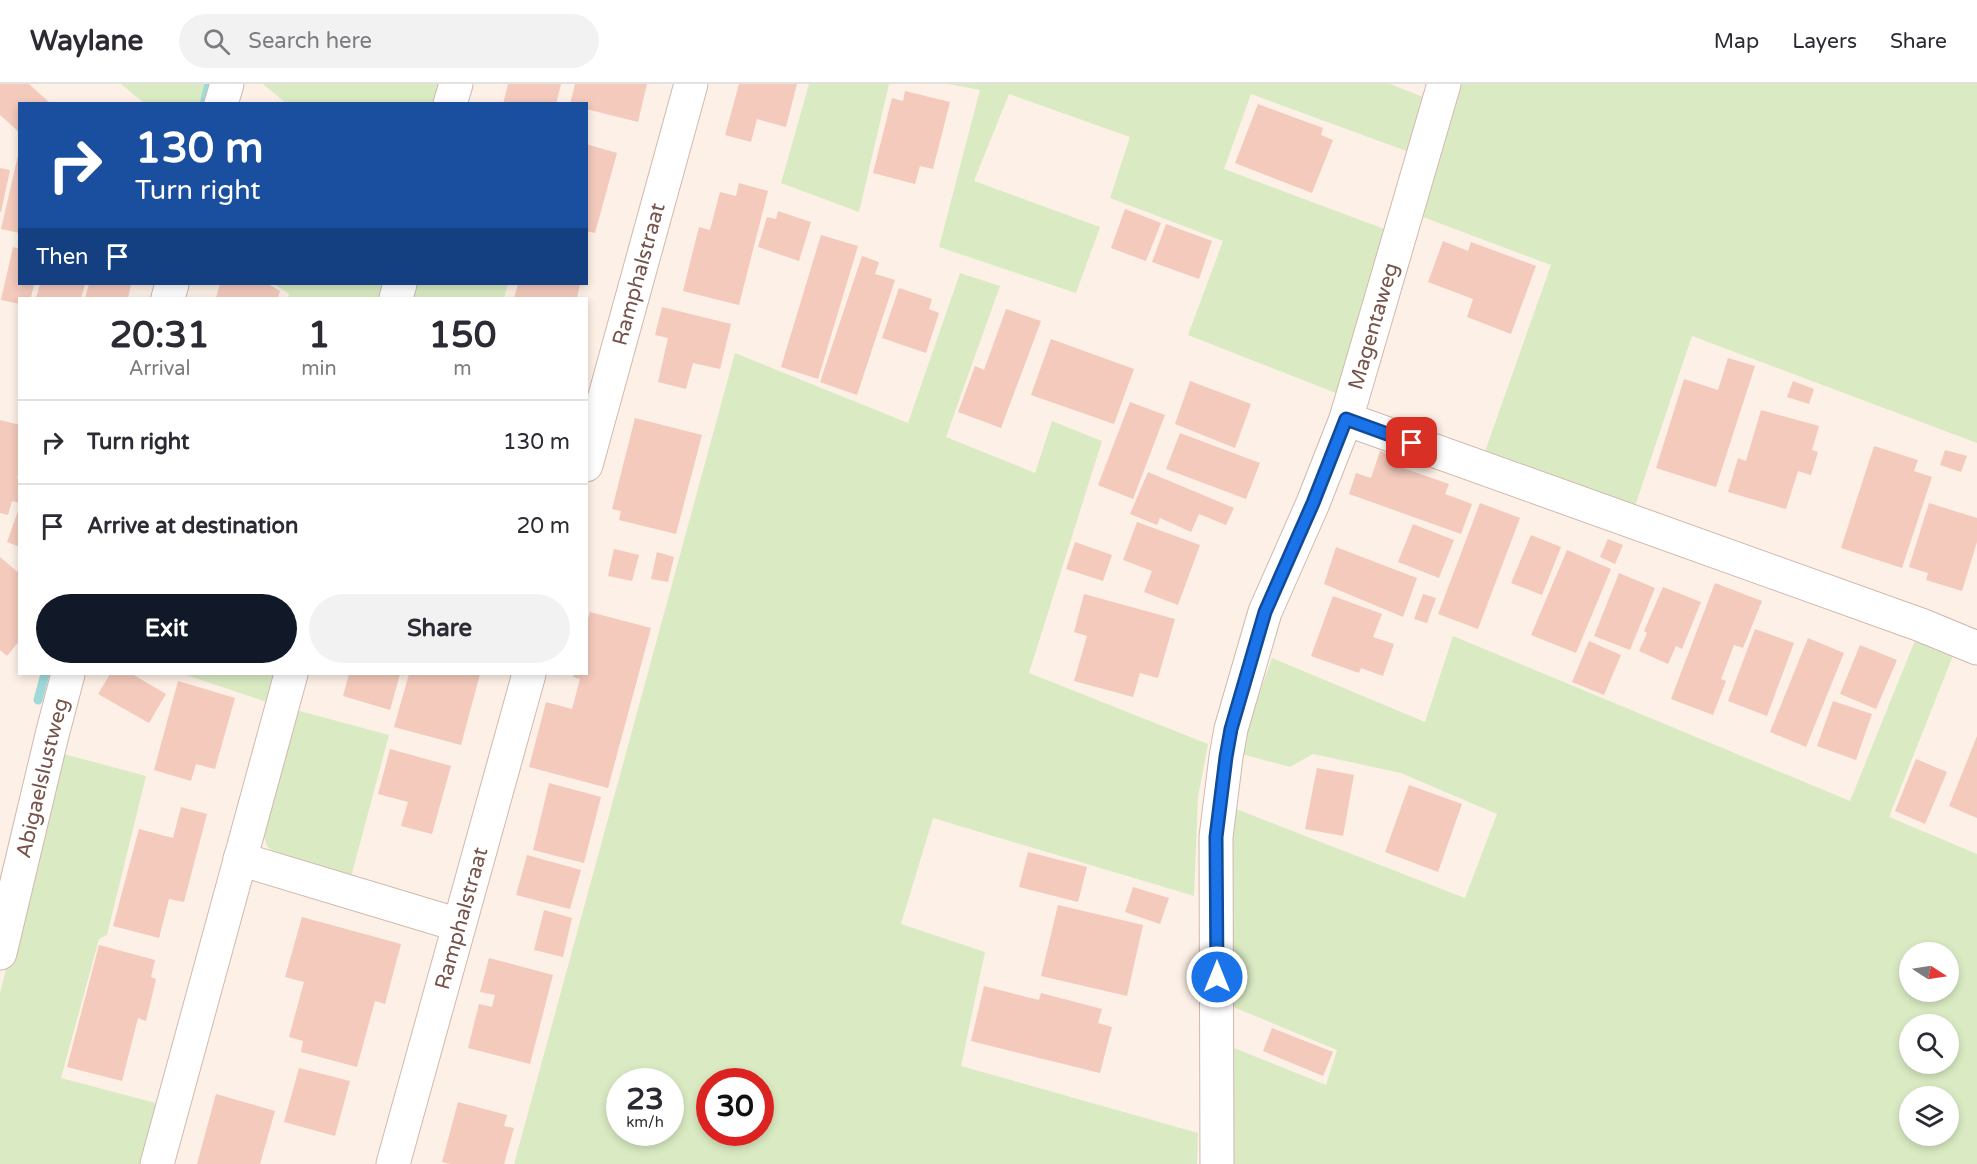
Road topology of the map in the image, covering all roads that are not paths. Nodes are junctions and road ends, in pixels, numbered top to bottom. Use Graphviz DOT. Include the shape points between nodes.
graph roads {
  1 [pos="227,84"];
  2 [pos="456,84"];
  3 [pos="691,84"];
  4 [pos="1444,84"];
  5 [pos="222,102"];
  6 [pos="451,102"];
  7 [pos="1346,419"];
  8 [pos="588,458"];
  9 [pos="1977,648"];
  10 [pos="68,675"];
  11 [pos="291,675"];
  12 [pos="529,675"];
  13 [pos="240,859"];
  14 [pos="459,925"];
  15 [pos="0,953"];
  16 [pos="157,1164"];
  17 [pos="393,1164"];
  18 [pos="1217,1164"];
  1 -- 5 [label="street"];
  2 -- 6 [label="street"];
  3 -- 8 [label="street, Ramphalstraat"];
  4 -- 7 [label="street, Magentaweg"];
  7 -- 9 [label="street"];
  7 -- 18 [label="street, Magentaweg" via="1265,612 1226,757 1216,837"];
  10 -- 15 [label="street, Abigaelslustweg"];
  11 -- 13 [label="street"];
  12 -- 14 [label="street, Ramphalstraat"];
  13 -- 14 [label="street"];
  13 -- 16 [label="street"];
  14 -- 17 [label="street, Ramphalstraat"];
}
